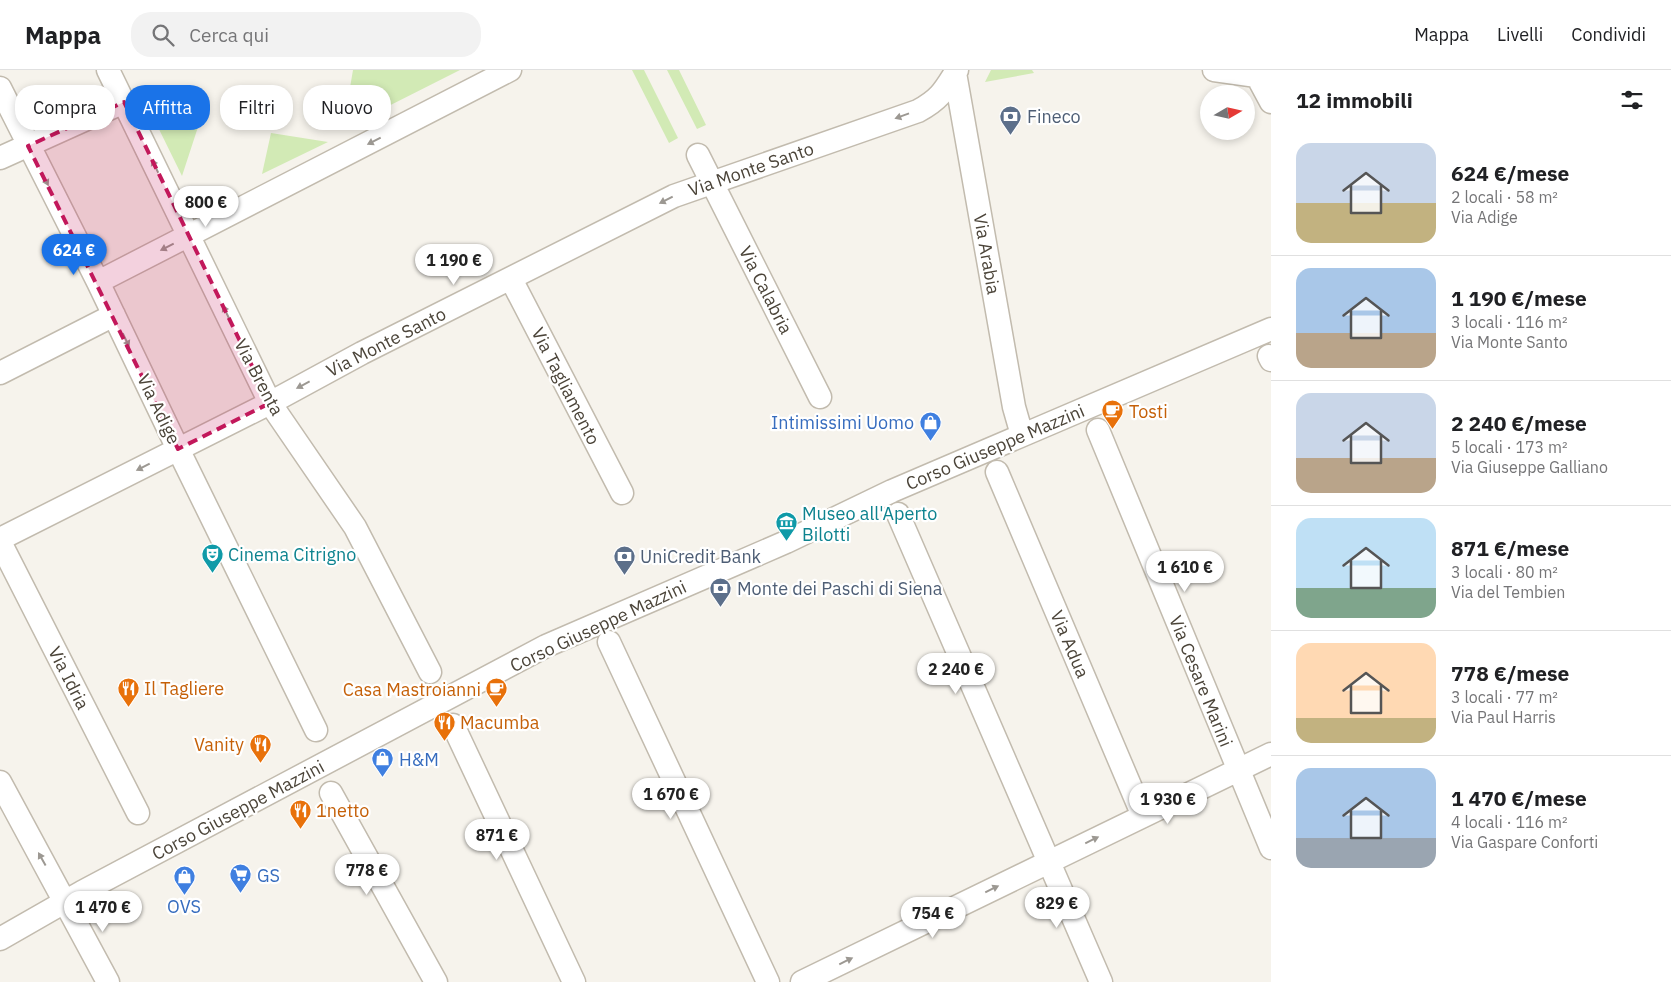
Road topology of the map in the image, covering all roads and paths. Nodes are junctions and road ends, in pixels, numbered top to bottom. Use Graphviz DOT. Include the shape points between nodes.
graph roads {
  1 [pos="108,70"];
  2 [pos="510,70"];
  3 [pos="1214,70"];
  4 [pos="956,71"];
  5 [pos="1264,77"];
  6 [pos="0,88"];
  7 [pos="124,102"];
  8 [pos="1271,102"];
  9 [pos="28,146"];
  10 [pos="698,155"];
  11 [pos="0,158"];
  12 [pos="712,184"];
  13 [pos="189,236"];
  14 [pos="511,278"];
  15 [pos="98,282"];
  16 [pos="114,315"];
  17 [pos="1271,329"];
  18 [pos="0,373"];
  19 [pos="820,397"];
  20 [pos="270,403"];
  21 [pos="1098,430"];
  22 [pos="1022,435"];
  23 [pos="178,449"];
  24 [pos="997,472"];
  25 [pos="622,493"];
  26 [pos="898,514"];
  27 [pos="0,541"];
  28 [pos="608,642"];
  29 [pos="430,672"];
  30 [pos="453,725"];
  31 [pos="316,730"];
  32 [pos="1271,754"];
  33 [pos="1238,770"];
  34 [pos="0,782"];
  35 [pos="331,793"];
  36 [pos="138,812"];
  37 [pos="1143,816"];
  38 [pos="1271,848"];
  39 [pos="1048,862"];
  40 [pos="65,902"];
  41 [pos="0,939"];
  42 [pos="108,982"];
  43 [pos="436,982"];
  44 [pos="574,982"];
  45 [pos="768,982"];
  46 [pos="802,982"];
  47 [pos="1101,982"];
  1 -- 7 [label="street, Via Brenta"];
  2 -- 13 [label="street, one-way"];
  3 -- 5 [label="street"];
  4 -- 12 [label="street, Via Monte Santo, one-way" via="934,102 918,110"];
  4 -- 22 [label="street, Via Arabia" via="1014,407"];
  5 -- 8 [label="street"];
  6 -- 9 [label="street, Via Adige"];
  7 -- 9 [label="street"];
  13 -- 7 [label="street, Via Brenta, one-way"];
  9 -- 11 [label="street"];
  9 -- 15 [label="street, Via Adige, one-way"];
  10 -- 12 [label="street, Via Calabria"];
  12 -- 14 [label="street, Via Monte Santo, one-way" via="674,196"];
  12 -- 19 [label="street, Via Calabria"];
  13 -- 15 [label="street, one-way"];
  20 -- 13 [label="street, Via Brenta, one-way"];
  14 -- 20 [label="street, Via Monte Santo, one-way"];
  14 -- 25 [label="street, Via Tagliamento"];
  15 -- 16 [label="street, Via Adige"];
  16 -- 18 [label="street"];
  16 -- 23 [label="street, Via Adige, one-way"];
  17 -- 22 [label="street, Corso Giuseppe Mazzini"];
  20 -- 23 [label="street, Via Monte Santo"];
  20 -- 29 [label="street, Via Brenta" via="355,527"];
  21 -- 33 [label="street, Via Cesare Marini"];
  22 -- 40 [label="street, Corso Giuseppe Mazzini" via="546,646"];
  23 -- 27 [label="street, Via Monte Santo, one-way"];
  23 -- 31 [label="street, Via Adige"];
  24 -- 37 [label="street, Via Adua"];
  26 -- 39 [label="street"];
  27 -- 36 [label="street, Via Idria"];
  28 -- 45 [label="street"];
  30 -- 44 [label="street"];
  32 -- 33 [label="street"];
  33 -- 37 [label="street"];
  33 -- 38 [label="street, Via Cesare Marini"];
  40 -- 34 [label="street, one-way"];
  35 -- 43 [label="street"];
  39 -- 37 [label="street, one-way"];
  46 -- 39 [label="street, one-way"];
  39 -- 47 [label="street"];
  40 -- 41 [label="street, Corso Giuseppe Mazzini"];
  40 -- 42 [label="street"];
}
